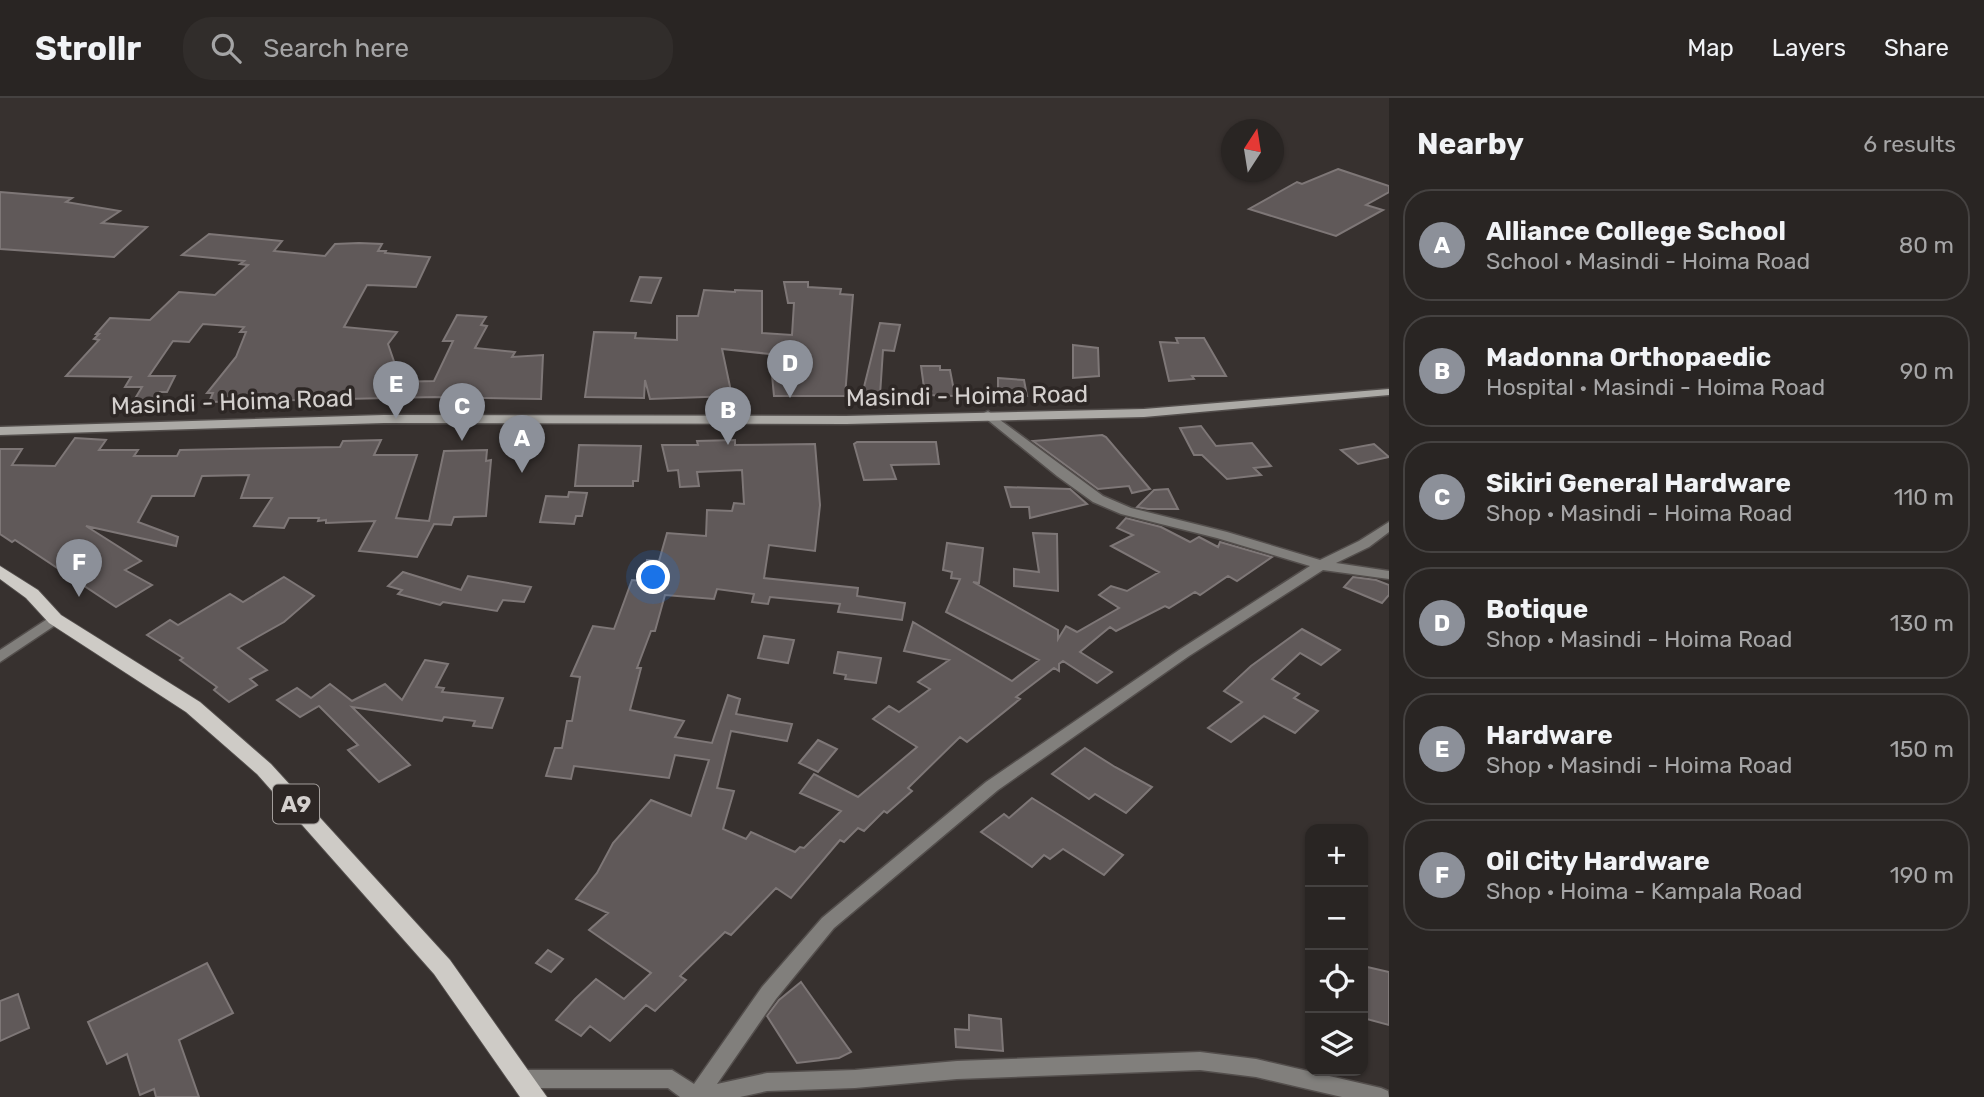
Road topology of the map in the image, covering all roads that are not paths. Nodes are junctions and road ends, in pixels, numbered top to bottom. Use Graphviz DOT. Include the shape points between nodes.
graph roads {
  1 [pos="1389,392"];
  2 [pos="988,415"];
  3 [pos="0,431"];
  4 [pos="1389,526"];
  5 [pos="1321,565"];
  6 [pos="0,571"];
  7 [pos="1389,575"];
  8 [pos="55,619"];
  9 [pos="0,657"];
  10 [pos="529,1088"];
  11 [pos="695,1097"];
  12 [pos="1381,1097"];
  1 -- 2 [label="main road, Masindi - Hoima Road" via="1144,414"];
  2 -- 3 [label="main road, Masindi - Hoima Road" via="846,420 384,419"];
  2 -- 5 [label="street" via="1098,499 1126,511"];
  4 -- 5 [label="street"];
  5 -- 7 [label="street"];
  5 -- 11 [label="street" via="992,786 828,923 769,993"];
  6 -- 8 [label="main road, A9" via="32,594"];
  8 -- 9 [label="street"];
  8 -- 10 [label="main road, A9" via="193,707 264,769 442,967"];
  10 -- 11 [label="street" via="672,1079"];
  11 -- 12 [label="street" via="767,1082 1200,1061 1256,1068"];
}
